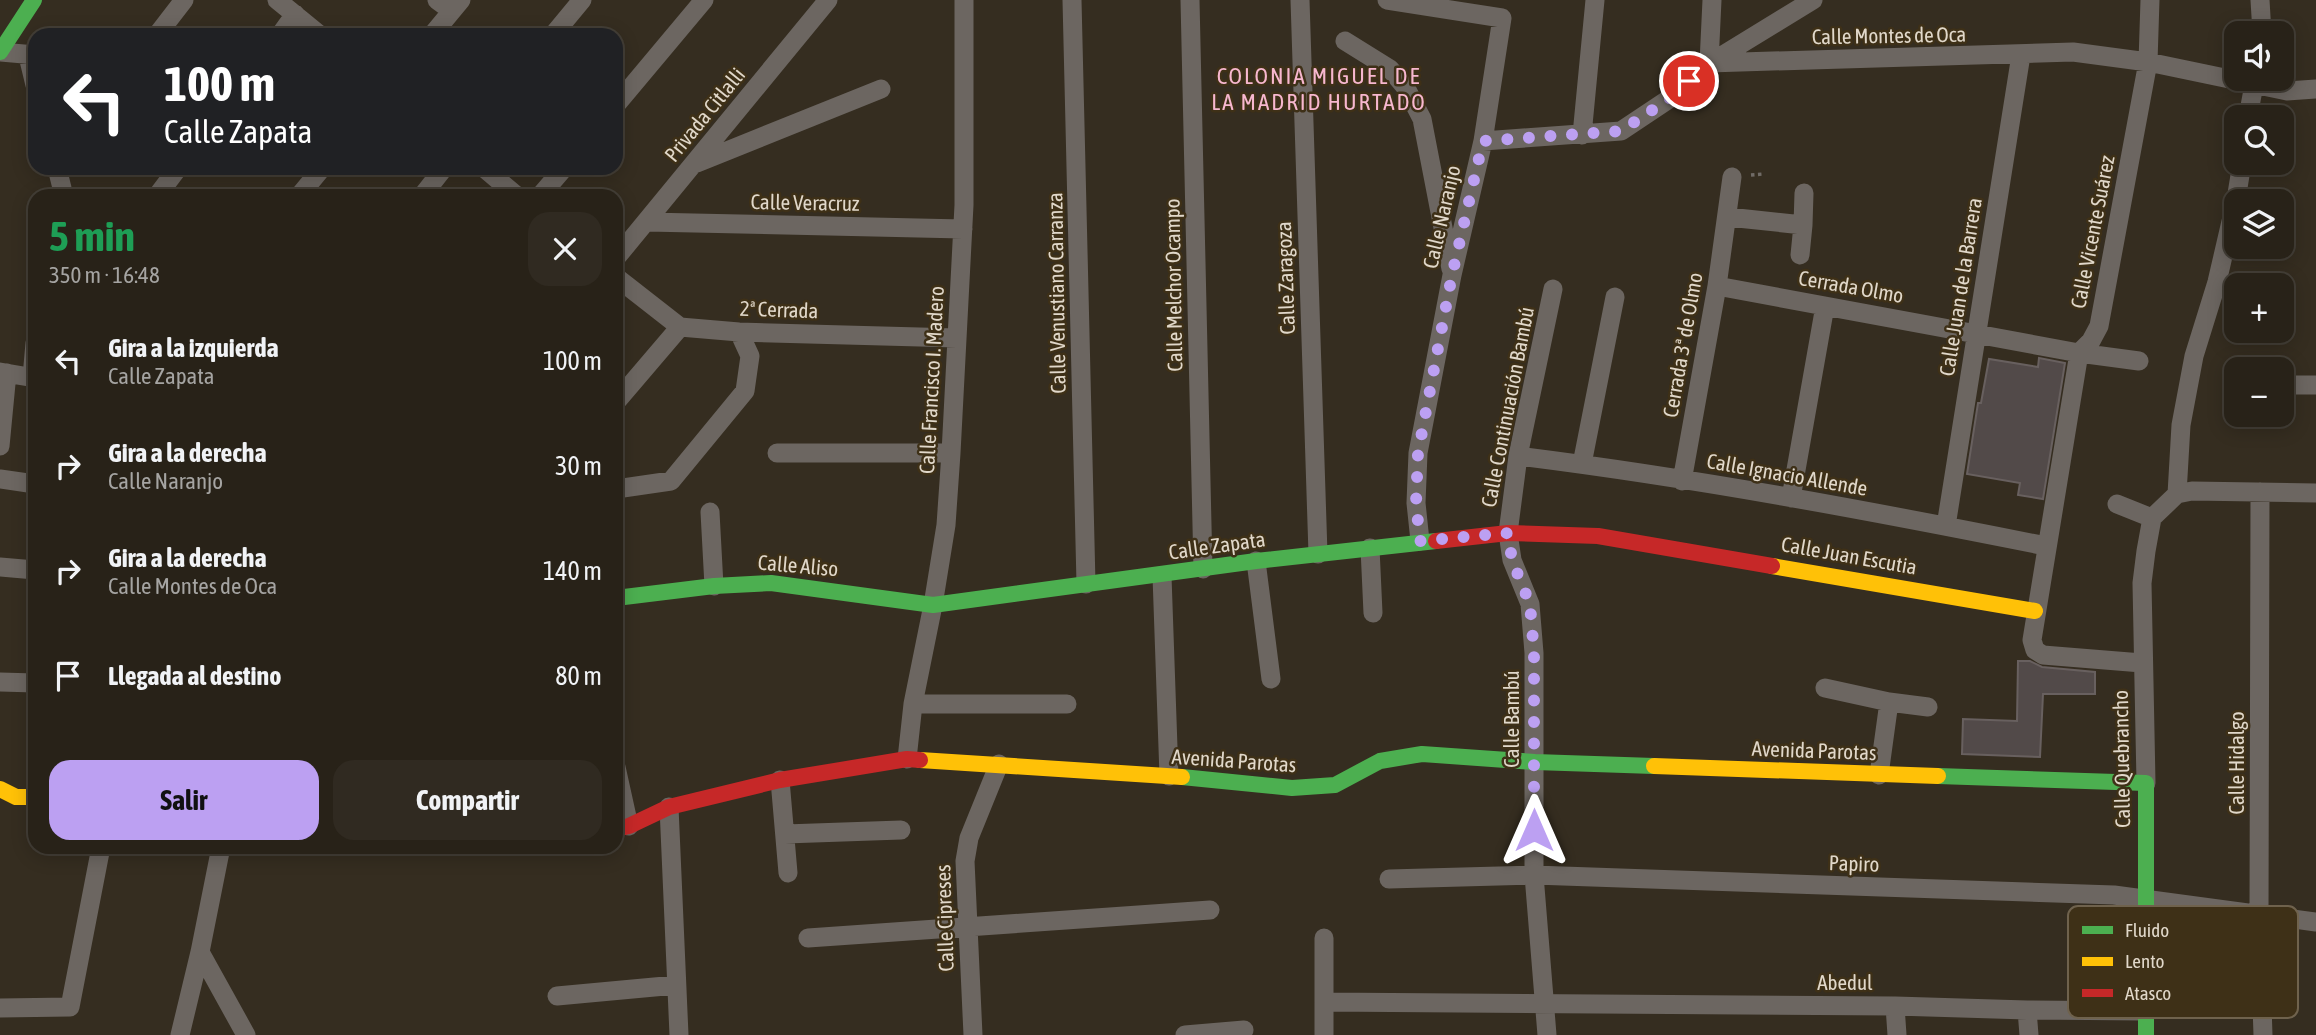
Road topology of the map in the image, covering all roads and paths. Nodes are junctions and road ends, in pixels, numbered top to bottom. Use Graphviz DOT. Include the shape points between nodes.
graph roads {
  1 [pos="34,0"];
  2 [pos="184,0"];
  3 [pos="277,0"];
  4 [pos="582,0"];
  5 [pos="704,0"];
  6 [pos="828,0"];
  7 [pos="964,0"];
  8 [pos="1072,0"];
  9 [pos="1190,0"];
  10 [pos="1300,0"];
  11 [pos="1387,0"];
  12 [pos="1595,0"];
  13 [pos="1712,0"];
  14 [pos="1813,0"];
  15 [pos="2150,0"];
  16 [pos="2260,0"];
  17 [pos="450,4"];
  18 [pos="295,14"];
  19 [pos="2261,21"];
  20 [pos="162,28"];
  21 [pos="284,28"];
  22 [pos="312,28"];
  23 [pos="436,28"];
  24 [pos="559,28"];
  25 [pos="1345,41"];
  26 [pos="0,52"];
  27 [pos="28,55"];
  28 [pos="2021,55"];
  29 [pos="2148,62"];
  30 [pos="1709,63"];
  31 [pos="2224,76"];
  32 [pos="881,89"];
  33 [pos="2316,89"];
  34 [pos="2294,91"];
  35 [pos="623,97"];
  36 [pos="1582,135"];
  37 [pos="1483,141"];
  38 [pos="694,165"];
  39 [pos="59,175"];
  40 [pos="316,175"];
  41 [pos="438,175"];
  42 [pos="492,175"];
  43 [pos="558,175"];
  44 [pos="2240,175"];
  45 [pos="1732,177"];
  46 [pos="62,188"];
  47 [pos="305,189"];
  48 [pos="428,189"];
  49 [pos="509,189"];
  50 [pos="546,189"];
  51 [pos="1804,193"];
  52 [pos="1728,217"];
  53 [pos="647,222"];
  54 [pos="1803,225"];
  55 [pos="963,229"];
  56 [pos="623,250"];
  57 [pos="1800,256"];
  58 [pos="1452,275"];
  59 [pos="623,282"];
  60 [pos="1717,286"];
  61 [pos="1553,289"];
  62 [pos="1615,297"];
  63 [pos="1825,306"];
  64 [pos="680,327"];
  65 [pos="738,332"];
  66 [pos="1977,332"];
  67 [pos="957,338"];
  68 [pos="2079,353"];
  69 [pos="2139,362"];
  70 [pos="3,373"];
  71 [pos="28,377"];
  72 [pos="2294,385"];
  73 [pos="2316,385"];
  74 [pos="623,394"];
  75 [pos="0,446"];
  76 [pos="777,453"];
  77 [pos="951,453"];
  78 [pos="1518,456"];
  79 [pos="1582,464"];
  80 [pos="0,480"];
  81 [pos="1682,481"];
  82 [pos="28,483"];
  83 [pos="623,488"];
  84 [pos="2260,492"];
  85 [pos="2316,493"];
  86 [pos="2177,494"];
  87 [pos="1791,498"];
  88 [pos="2117,504"];
  89 [pos="710,512"];
  90 [pos="2152,518"];
  91 [pos="1946,526"];
  92 [pos="1508,533"];
  93 [pos="1420,541"];
  94 [pos="2046,546"];
  95 [pos="1370,548"];
  96 [pos="1318,554"];
  97 [pos="1256,561"];
  98 [pos="0,567"];
  99 [pos="28,569"];
  100 [pos="1203,569"];
  101 [pos="1162,576"];
  102 [pos="1086,584"];
  103 [pos="714,586"];
  104 [pos="623,596"];
  105 [pos="933,605"];
  106 [pos="2035,611"];
  107 [pos="1373,613"];
  108 [pos="2142,663"];
  109 [pos="1271,679"];
  110 [pos="0,682"];
  111 [pos="28,683"];
  112 [pos="1825,688"];
  113 [pos="1889,702"];
  114 [pos="913,704"];
  115 [pos="1067,704"];
  116 [pos="1928,707"];
  117 [pos="907,759"];
  118 [pos="1535,762"];
  119 [pos="999,764"];
  120 [pos="1879,775"];
  121 [pos="1169,776"];
  122 [pos="780,780"];
  123 [pos="2146,783"];
  124 [pos="0,789"];
  125 [pos="28,797"];
  126 [pos="669,807"];
  127 [pos="623,828"];
  128 [pos="901,831"];
  129 [pos="785,834"];
  130 [pos="100,854"];
  131 [pos="220,854"];
  132 [pos="788,873"];
  133 [pos="1534,875"];
  134 [pos="1389,879"];
  135 [pos="2146,900"];
  136 [pos="2146,906"];
  137 [pos="2191,906"];
  138 [pos="2259,906"];
  139 [pos="1210,910"];
  140 [pos="2298,920"];
  141 [pos="2316,922"];
  142 [pos="967,928"];
  143 [pos="808,938"];
  144 [pos="1324,938"];
  145 [pos="200,953"];
  146 [pos="676,985"];
  147 [pos="557,996"];
  148 [pos="1324,1002"];
  149 [pos="1545,1004"];
  150 [pos="1895,1006"];
  151 [pos="0,1008"];
  152 [pos="2027,1010"];
  153 [pos="2068,1010"];
  154 [pos="1244,1030"];
  155 [pos="180,1035"];
  156 [pos="246,1035"];
  157 [pos="679,1035"];
  158 [pos="973,1035"];
  159 [pos="1185,1035"];
  160 [pos="1324,1035"];
  161 [pos="1547,1035"];
  162 [pos="1897,1035"];
  163 [pos="2029,1035"];
  1 -- 26 [label="street"];
  2 -- 20 [label="street"];
  3 -- 18 [label="street"];
  4 -- 24 [label="street"];
  5 -- 35 [label="street"];
  6 -- 38 [label="street, Privada Citlalli"];
  7 -- 55 [label="street, Calle Francisco I. Madero"];
  8 -- 102 [label="street, Calle Venustiano Carranza"];
  9 -- 100 [label="street, Calle Melchor Ocampo"];
  10 -- 96 [label="street, Calle Zaragoza"];
  11 -- 37 [label="street, Calle Naranjo" via="1502,18"];
  12 -- 36 [label="street"];
  13 -- 30 [label="street"];
  14 -- 30 [label="street"];
  15 -- 29 [label="street, Calle Vicente Suárez"];
  16 -- 19 [label="street"];
  17 -- 23 [label="street"];
  18 -- 21 [label="street"];
  18 -- 22 [label="street"];
  25 -- 58 [label="street" via="1390,69 1422,119"];
  26 -- 27 [label="street"];
  28 -- 29 [label="street, Calle Montes de Oca" via="2074,52"];
  28 -- 30 [label="street, Calle Montes de Oca"];
  28 -- 66 [label="street, Calle Juan de la Barrera"];
  29 -- 31 [label="street, Calle Montes de Oca"];
  29 -- 68 [label="street, Calle Vicente Suárez" via="2099,326"];
  30 -- 36 [label="street" via="1669,99 1621,131"];
  32 -- 38 [label="street"];
  33 -- 34 [label="street, Calle Montes de Oca"];
  36 -- 37 [label="street"];
  37 -- 58 [label="street, Calle Naranjo"];
  38 -- 53 [label="street, Privada Citlalli"];
  39 -- 46 [label="street"];
  40 -- 47 [label="street"];
  41 -- 48 [label="street"];
  42 -- 49 [label="street"];
  43 -- 50 [label="street"];
  44 -- 86 [label="street" via="2180,425"];
  45 -- 52 [label="street, Cerrada 3ª de Olmo"];
  51 -- 54 [label="street"];
  52 -- 54 [label="street"];
  52 -- 60 [label="street, Cerrada 3ª de Olmo"];
  53 -- 55 [label="street, Calle Veracruz"];
  53 -- 56 [label="street, Privada Citlalli"];
  54 -- 57 [label="street"];
  55 -- 67 [label="street, Calle Francisco I. Madero"];
  58 -- 93 [label="street, Calle Naranjo" via="1418,453"];
  59 -- 64 [label="street"];
  60 -- 63 [label="street, Cerrada Olmo"];
  60 -- 81 [label="street, Cerrada 3ª de Olmo"];
  61 -- 78 [label="street, Calle Continuación Bambú"];
  62 -- 79 [label="street"];
  63 -- 66 [label="street, Cerrada Olmo"];
  63 -- 87 [label="street"];
  64 -- 65 [label="street, 2ª Cerrada"];
  64 -- 74 [label="street"];
  65 -- 67 [label="street, 2ª Cerrada"];
  65 -- 83 [label="street" via="750,356 745,391 671,481"];
  66 -- 68 [label="street, Cerrada Olmo"];
  66 -- 91 [label="street, Calle Juan de la Barrera"];
  67 -- 77 [label="street, Calle Francisco I. Madero"];
  68 -- 69 [label="street, Cerrada Olmo"];
  68 -- 94 [label="street, Calle Vicente Suárez"];
  70 -- 71 [label="street"];
  70 -- 75 [label="street"];
  72 -- 73 [label="street"];
  76 -- 77 [label="street"];
  77 -- 105 [label="street, Calle Francisco I. Madero" via="946,525"];
  78 -- 79 [label="street, Calle Ignacio Allende"];
  78 -- 92 [label="street, Calle Continuación Bambú"];
  79 -- 81 [label="street, Calle Ignacio Allende"];
  80 -- 82 [label="street"];
  81 -- 87 [label="street, Calle Ignacio Allende"];
  84 -- 85 [label="street"];
  84 -- 86 [label="street"];
  84 -- 138 [label="street, Calle Hidalgo"];
  86 -- 90 [label="street"];
  87 -- 91 [label="street, Calle Ignacio Allende"];
  88 -- 90 [label="street"];
  89 -- 103 [label="street"];
  90 -- 108 [label="street, Calle Quebrancho" via="2142,583"];
  91 -- 94 [label="street, Calle Ignacio Allende"];
  92 -- 93 [label="street, Calle Zapata"];
  92 -- 106 [label="street, Calle Juan Escutia" via="1598,536"];
  92 -- 118 [label="street, Calle Bambú" via="1512,560 1530,604"];
  93 -- 95 [label="street, Calle Zapata"];
  94 -- 106 [label="street, Calle Vicente Suárez"];
  95 -- 96 [label="street, Calle Zapata"];
  95 -- 107 [label="street"];
  96 -- 97 [label="street, Calle Zapata"];
  97 -- 100 [label="street, Calle Zapata"];
  97 -- 109 [label="street"];
  98 -- 99 [label="street"];
  100 -- 101 [label="street, Calle Zapata"];
  101 -- 102 [label="street, Calle Zapata"];
  101 -- 121 [label="street"];
  102 -- 105 [label="street, Calle Zapata"];
  103 -- 104 [label="street, Calle Aliso"];
  103 -- 105 [label="street, Calle Aliso" via="771,583"];
  105 -- 114 [label="street, Calle Francisco I. Madero"];
  106 -- 108 [label="street" via="2032,640 2043,656"];
  108 -- 123 [label="street, Calle Quebrancho"];
  110 -- 111 [label="street"];
  112 -- 113 [label="street"];
  113 -- 116 [label="street"];
  113 -- 120 [label="street"];
  114 -- 115 [label="street"];
  114 -- 117 [label="street, Calle Francisco I. Madero"];
  117 -- 119 [label="street, Avenida Parotas"];
  117 -- 122 [label="street, Avenida Parotas"];
  118 -- 120 [label="street, Avenida Parotas"];
  118 -- 121 [label="street, Avenida Parotas" via="1422,754 1380,761 1335,785 1292,788"];
  118 -- 133 [label="street, Calle Bambú"];
  119 -- 121 [label="street, Avenida Parotas"];
  119 -- 142 [label="street, Calle Cipreses" via="969,838"];
  120 -- 123 [label="street, Avenida Parotas"];
  122 -- 126 [label="street, Avenida Parotas"];
  122 -- 129 [label="street"];
  123 -- 135 [label="street, Calle Quebrancho"];
  124 -- 125 [label="street"];
  126 -- 127 [label="street, Avenida Parotas"];
  126 -- 146 [label="street"];
  128 -- 129 [label="street"];
  129 -- 132 [label="street"];
  130 -- 151 [label="street" via="70,1007"];
  131 -- 145 [label="street"];
  133 -- 134 [label="street, Papiro"];
  133 -- 135 [label="street, Papiro" via="2114,895"];
  133 -- 149 [label="street, Calle Bambú"];
  135 -- 136 [label="street, Calle Quebrancho"];
  135 -- 137 [label="street, Papiro"];
  139 -- 142 [label="street"];
  140 -- 141 [label="street, Papiro"];
  142 -- 143 [label="street"];
  142 -- 158 [label="street, Calle Cipreses"];
  144 -- 148 [label="street"];
  145 -- 155 [label="street"];
  145 -- 156 [label="street"];
  146 -- 147 [label="street"];
  146 -- 157 [label="street"];
  148 -- 149 [label="street, Abedul"];
  148 -- 160 [label="street"];
  149 -- 150 [label="street, Abedul"];
  149 -- 161 [label="street, Calle Bambú"];
  150 -- 152 [label="street, Abedul"];
  150 -- 162 [label="street"];
  152 -- 153 [label="street, Abedul"];
  152 -- 163 [label="street"];
  154 -- 159 [label="street"];
}
